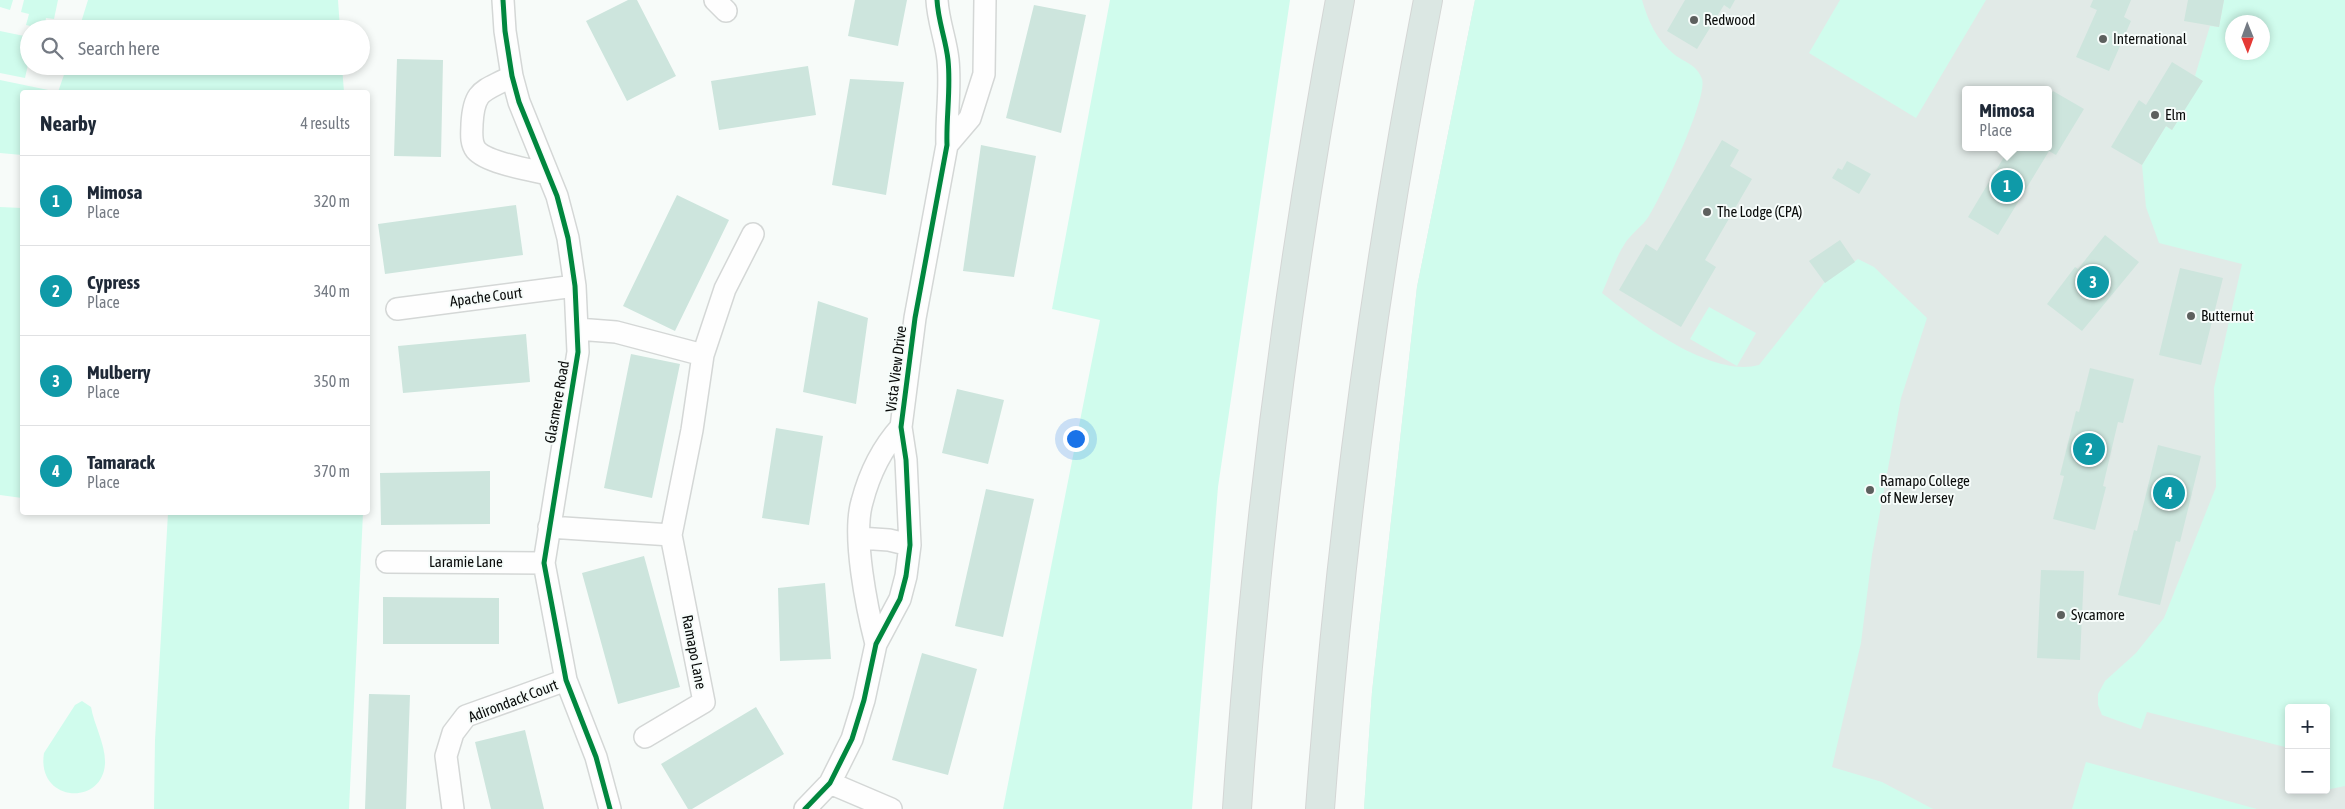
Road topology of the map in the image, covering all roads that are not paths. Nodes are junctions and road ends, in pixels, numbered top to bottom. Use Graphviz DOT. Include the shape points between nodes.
graph roads {
  1 [pos="503,0"];
  2 [pos="937,0"];
  3 [pos="985,0"];
  4 [pos="1340,0"];
  5 [pos="1428,0"];
  6 [pos="512,76"];
  7 [pos="947,145"];
  8 [pos="548,174"];
  9 [pos="753,234"];
  10 [pos="575,286"];
  11 [pos="396,309"];
  12 [pos="577,328"];
  13 [pos="703,355"];
  14 [pos="901,427"];
  15 [pos="548,527"];
  16 [pos="671,535"];
  17 [pos="859,538"];
  18 [pos="910,545"];
  19 [pos="387,562"];
  20 [pos="544,563"];
  21 [pos="876,644"];
  22 [pos="566,680"];
  23 [pos="645,737"];
  24 [pos="830,783"];
  25 [pos="453,809"];
  26 [pos="610,809"];
  27 [pos="805,809"];
  28 [pos="891,809"];
  29 [pos="1237,809"];
  30 [pos="1320,809"];
  1 -- 6 [label="street, Glasmere Road"];
  2 -- 7 [label="street, Vista View Drive" via="948,62"];
  3 -- 7 [label="street, Vista View Drive" via="984,74 970,118"];
  4 -- 29 [label="highway" via="1301,221 1275,406 1252,618"];
  5 -- 30 [label="highway" via="1388,225 1364,397 1335,636"];
  6 -- 8 [label="street, Glasmere Road"];
  6 -- 8 [label="street" via="479,93 474,103 472,139 476,150 495,161"];
  7 -- 14 [label="street, Vista View Drive" via="915,318"];
  8 -- 10 [label="street, Glasmere Road" via="568,238"];
  9 -- 13 [label="street, Ramapo Lane" via="725,289"];
  10 -- 11 [label="street, Apache Court"];
  10 -- 12 [label="street, Glasmere Road"];
  12 -- 13 [label="street" via="616,332"];
  12 -- 15 [label="street, Glasmere Road" via="578,352"];
  13 -- 16 [label="street, Ramapo Lane"];
  14 -- 17 [label="street, Vista View Drive" via="889,441 861,503"];
  14 -- 18 [label="street, Vista View Drive"];
  15 -- 16 [label="street"];
  15 -- 20 [label="street, Glasmere Road"];
  16 -- 23 [label="street, Ramapo Lane" via="704,702"];
  17 -- 18 [label="street"];
  17 -- 21 [label="street, Vista View Drive"];
  18 -- 21 [label="street, Vista View Drive" via="900,599"];
  19 -- 20 [label="street, Laramie Lane"];
  20 -- 22 [label="street, Glasmere Road"];
  21 -- 24 [label="street, Vista View Drive" via="852,739"];
  22 -- 25 [label="street, Adirondack Court" via="466,716 453,733 446,756"];
  22 -- 26 [label="street, Glasmere Road" via="596,757"];
  24 -- 27 [label="street, Vista View Drive"];
  24 -- 28 [label="street"];
}
